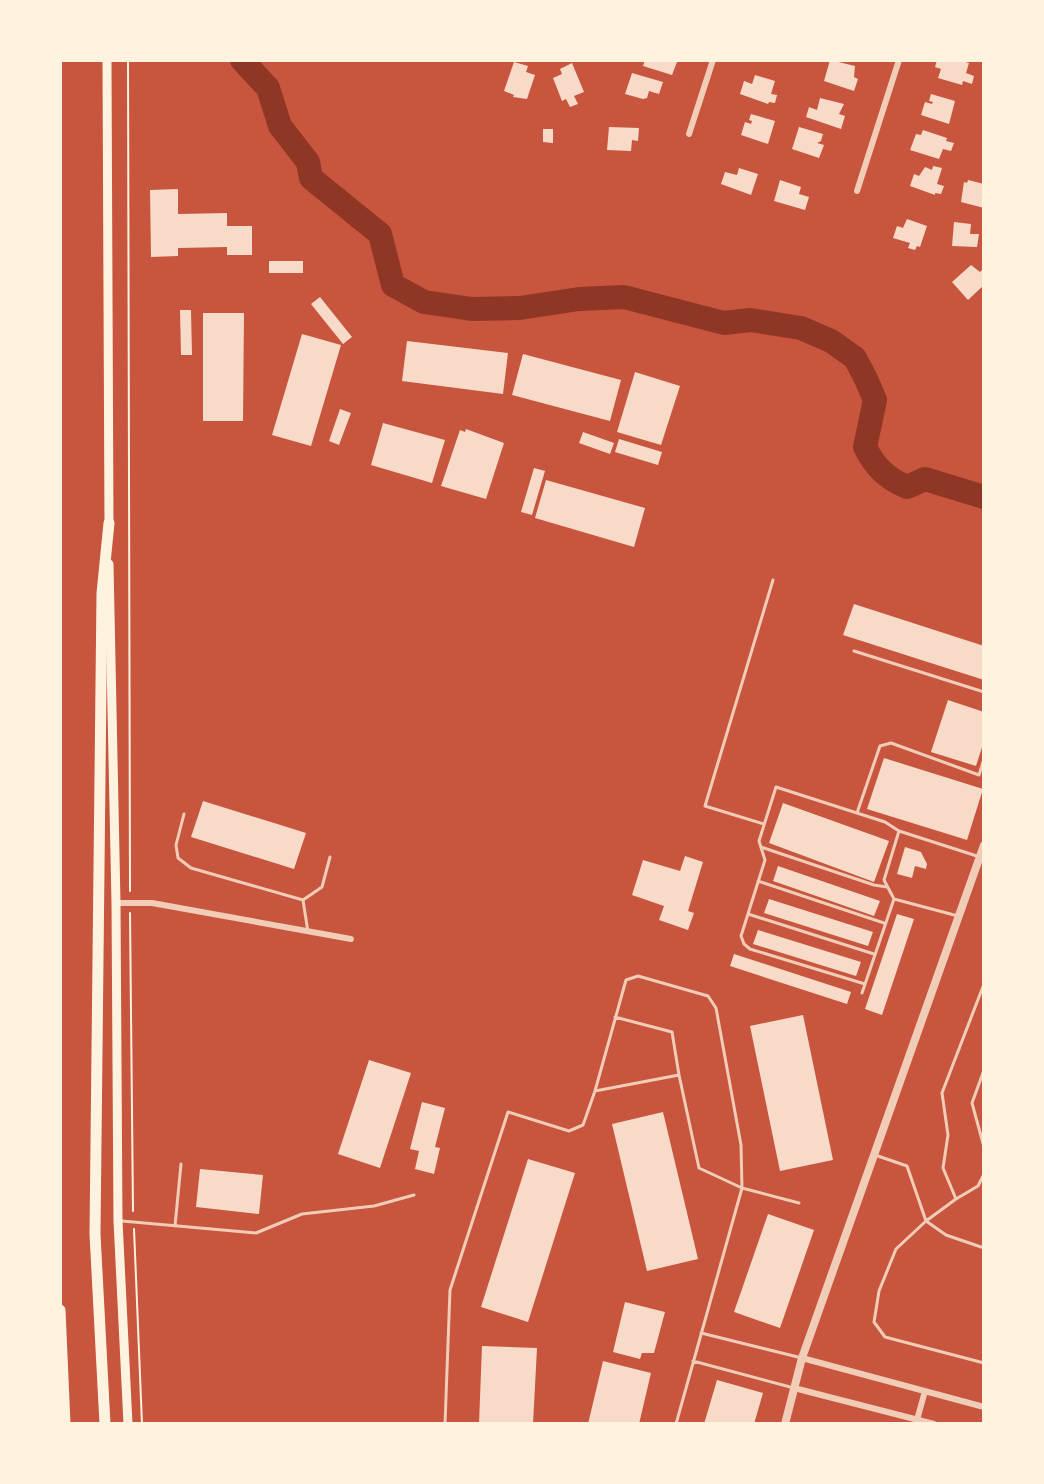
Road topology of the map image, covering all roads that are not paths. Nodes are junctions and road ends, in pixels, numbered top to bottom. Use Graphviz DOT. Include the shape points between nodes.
graph roads {
  1 [pos="107,60"];
  2 [pos="713,60"];
  3 [pos="899,60"];
  4 [pos="689,134"];
  5 [pos="857,191"];
  6 [pos="109,523"];
  7 [pos="773,580"];
  8 [pos="854,651"];
  9 [pos="984,692"];
  10 [pos="984,759"];
  11 [pos="857,813"];
  12 [pos="184,814"];
  13 [pos="764,824"];
  14 [pos="899,831"];
  15 [pos="984,845"];
  16 [pos="761,847"];
  17 [pos="330,857"];
  18 [pos="980,857"];
  19 [pos="758,881"];
  20 [pos="888,887"];
  21 [pos="894,899"];
  22 [pos="303,900"];
  23 [pos="116,903"];
  24 [pos="748,914"];
  25 [pos="958,916"];
  26 [pos="885,924"];
  27 [pos="308,932"];
  28 [pos="351,939"];
  29 [pos="875,955"];
  30 [pos="865,984"];
  31 [pos="984,984"];
  32 [pos="862,993"];
  33 [pos="615,1017"];
  34 [pos="984,1070"];
  35 [pos="679,1075"];
  36 [pos="595,1091"];
  37 [pos="984,1147"];
  38 [pos="874,1154"];
  39 [pos="181,1164"];
  40 [pos="984,1174"];
  41 [pos="742,1188"];
  42 [pos="414,1195"];
  43 [pos="956,1199"];
  44 [pos="799,1203"];
  45 [pos="118,1221"];
  46 [pos="926,1221"];
  47 [pos="175,1226"];
  48 [pos="984,1248"];
  49 [pos="60,1310"];
  50 [pos="701,1333"];
  51 [pos="802,1358"];
  52 [pos="693,1361"];
  53 [pos="984,1363"];
  54 [pos="794,1388"];
  55 [pos="925,1391"];
  56 [pos="984,1407"];
  57 [pos="916,1422"];
  58 [pos="65,1424"];
  59 [pos="105,1424"];
  60 [pos="128,1424"];
  61 [pos="445,1424"];
  62 [pos="676,1424"];
  63 [pos="785,1424"];
  64 [pos="934,1424"];
  1 -- 6 [label="main road"];
  2 -- 4 [label="street"];
  3 -- 5 [label="street"];
  6 -- 23 [label="main road"];
  6 -- 59 [label="highway" via="102,593 95,1234"];
  7 -- 13 [label="lane" via="705,806"];
  8 -- 9 [label="lane"];
  10 -- 11 [label="lane" via="979,775 891,743 880,746"];
  11 -- 13 [label="lane" via="776,787"];
  11 -- 14 [label="lane"];
  12 -- 22 [label="lane" via="176,845 178,858 191,868"];
  13 -- 16 [label="lane"];
  14 -- 18 [label="lane"];
  14 -- 20 [label="lane" via="884,880"];
  15 -- 18 [label="street"];
  16 -- 19 [label="lane" via="765,860"];
  16 -- 20 [label="lane"];
  17 -- 22 [label="lane" via="322,887"];
  18 -- 25 [label="street"];
  19 -- 24 [label="lane"];
  19 -- 26 [label="lane"];
  20 -- 21 [label="lane"];
  21 -- 25 [label="lane"];
  21 -- 26 [label="lane"];
  22 -- 27 [label="lane"];
  23 -- 27 [label="street" via="152,903"];
  23 -- 45 [label="main road"];
  24 -- 29 [label="lane"];
  24 -- 30 [label="lane" via="741,936 750,949"];
  25 -- 38 [label="street"];
  26 -- 29 [label="lane"];
  27 -- 28 [label="street"];
  29 -- 30 [label="lane"];
  30 -- 32 [label="lane"];
  31 -- 43 [label="lane" via="942,1093 948,1135 943,1168"];
  33 -- 35 [label="lane" via="672,1032"];
  33 -- 36 [label="lane"];
  33 -- 41 [label="lane" via="626,980 638,976 708,996 716,1008 741,1145"];
  34 -- 37 [label="lane" via="972,1103"];
  35 -- 36 [label="lane"];
  35 -- 41 [label="lane" via="699,1168"];
  36 -- 61 [label="lane" via="583,1125 569,1131 508,1112 450,1290"];
  38 -- 46 [label="lane" via="907,1166"];
  38 -- 51 [label="street"];
  39 -- 47 [label="lane"];
  40 -- 43 [label="lane" via="978,1186"];
  41 -- 44 [label="lane"];
  41 -- 50 [label="lane"];
  42 -- 47 [label="lane" via="374,1206 302,1214 256,1233"];
  43 -- 46 [label="lane"];
  45 -- 47 [label="lane"];
  45 -- 60 [label="main road"];
  46 -- 48 [label="lane" via="946,1235"];
  46 -- 53 [label="lane" via="896,1249 879,1291 874,1322 885,1337"];
  49 -- 58 [label="highway"];
  50 -- 51 [label="lane"];
  50 -- 52 [label="lane"];
  51 -- 54 [label="street"];
  51 -- 55 [label="street"];
  52 -- 54 [label="lane"];
  52 -- 62 [label="lane"];
  54 -- 57 [label="street"];
  54 -- 63 [label="street"];
  55 -- 56 [label="street"];
  55 -- 57 [label="street"];
  57 -- 64 [label="street"];
}
